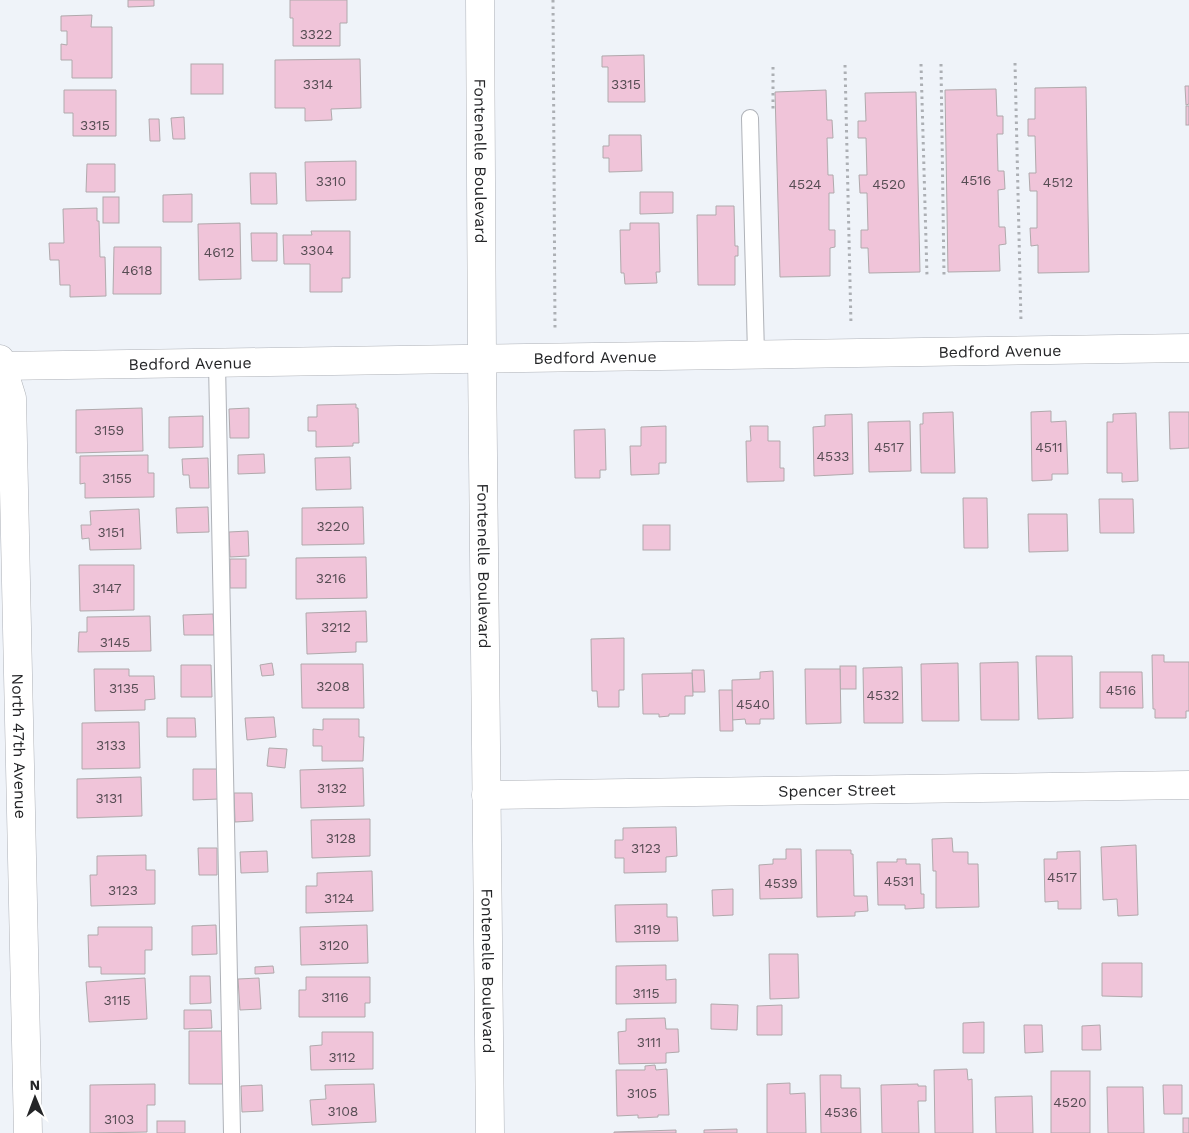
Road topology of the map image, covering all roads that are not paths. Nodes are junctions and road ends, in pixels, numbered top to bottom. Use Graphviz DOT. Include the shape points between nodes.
graph roads {
  1 [pos="480,0"];
  2 [pos="750,118"];
  3 [pos="1189,348"];
  4 [pos="756,354"];
  5 [pos="482,358"];
  6 [pos="217,362"];
  7 [pos="1,364"];
  8 [pos="1189,785"];
  9 [pos="486,795"];
  10 [pos="28,1133"];
  11 [pos="232,1133"];
  12 [pos="490,1133"];
  1 -- 5 [label="street, Fontenelle Boulevard"];
  2 -- 4 [label="lane"];
  3 -- 4 [label="street, Bedford Avenue"];
  4 -- 5 [label="street, Bedford Avenue"];
  5 -- 6 [label="street, Bedford Avenue"];
  5 -- 9 [label="street, Fontenelle Boulevard"];
  6 -- 7 [label="street, Bedford Avenue"];
  6 -- 11 [label="lane"];
  7 -- 10 [label="street, North 47th Avenue" via="12,398"];
  8 -- 9 [label="street, Spencer Street"];
  9 -- 12 [label="street, Fontenelle Boulevard"];
}
